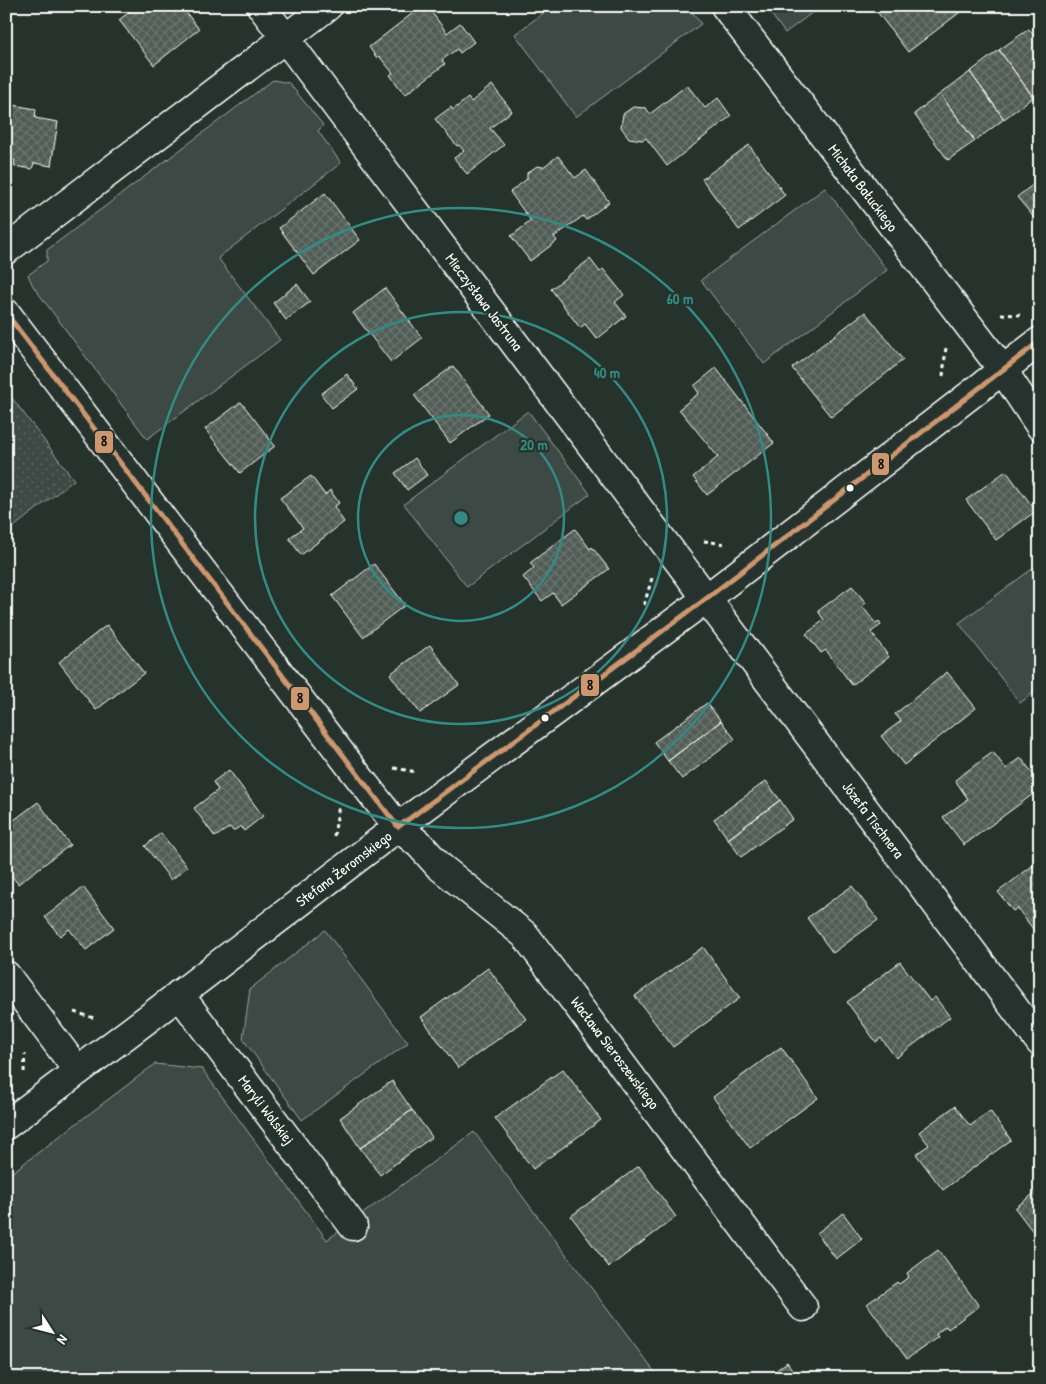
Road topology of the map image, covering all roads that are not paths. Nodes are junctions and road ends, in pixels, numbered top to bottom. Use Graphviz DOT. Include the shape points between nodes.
graph roads {
  1 [pos="261,6"];
  2 [pos="328,6"];
  3 [pos="725,6"];
  4 [pos="286,38"];
  5 [pos="6,250"];
  6 [pos="6,313"];
  7 [pos="1040,341"];
  8 [pos="1002,369"];
  9 [pos="1040,426"];
  10 [pos="707,598"];
  11 [pos="398,827"];
  12 [pos="6,975"];
  13 [pos="178,994"];
  14 [pos="1040,1042"];
  15 [pos="78,1072"];
  16 [pos="6,1125"];
  17 [pos="353,1226"];
  18 [pos="803,1307"];
  1 -- 4 [label="street, Mieczysława Jastruna"];
  2 -- 4 [label="street"];
  3 -- 8 [label="street, Michała Bałuckiego"];
  4 -- 5 [label="street"];
  4 -- 10 [label="street, Mieczysława Jastruna"];
  6 -- 11 [label="street, Wacława Sieroszewskiego"];
  7 -- 8 [label="street, Stefana Żeromskiego"];
  8 -- 9 [label="street, Michała Bałuckiego"];
  8 -- 10 [label="street, Stefana Żeromskiego"];
  10 -- 11 [label="street, Stefana Żeromskiego"];
  10 -- 14 [label="street, Józefa Tischnera"];
  11 -- 13 [label="street, Stefana Żeromskiego"];
  11 -- 18 [label="street, Wacława Sieroszewskiego" via="439,866 525,935"];
  12 -- 15 [label="street"];
  13 -- 15 [label="street, Stefana Żeromskiego"];
  13 -- 17 [label="street, Maryli Wolskiej"];
  15 -- 16 [label="street, Stefana Żeromskiego"];
}
